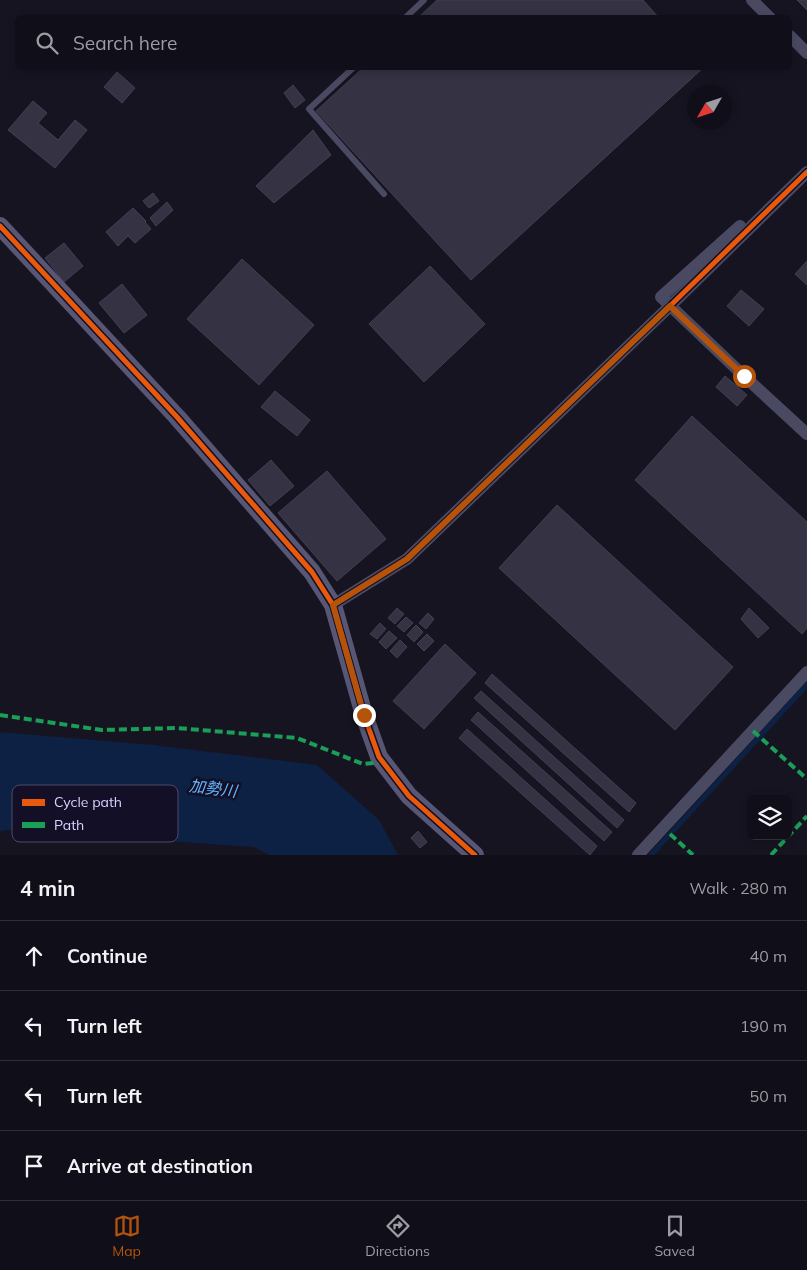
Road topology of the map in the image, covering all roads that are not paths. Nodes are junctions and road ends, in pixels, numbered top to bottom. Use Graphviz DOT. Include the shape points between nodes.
graph roads {
  1 [pos="424,0"];
  2 [pos="752,0"];
  3 [pos="408,15"];
  4 [pos="767,15"];
  5 [pos="792,38"];
  6 [pos="807,53"];
  7 [pos="351,70"];
  8 [pos="807,167"];
  9 [pos="807,172"];
  10 [pos="384,194"];
  11 [pos="0,226"];
  12 [pos="670,306"];
  13 [pos="807,434"];
  14 [pos="333,605"];
  15 [pos="807,672"];
  16 [pos="475,855"];
  17 [pos="638,855"];
  1 -- 3 [label="lane"];
  2 -- 4 [label="street"];
  5 -- 6 [label="street"];
  7 -- 10 [label="lane" via="309,109"];
  8 -- 12 [label="street" via="661,297"];
  9 -- 12 [label="street"];
  11 -- 14 [label="street" via="177,417 312,572"];
  12 -- 13 [label="street"];
  12 -- 14 [label="street" via="407,559"];
  14 -- 16 [label="street" via="378,757 410,796"];
  15 -- 17 [label="street"];
}
